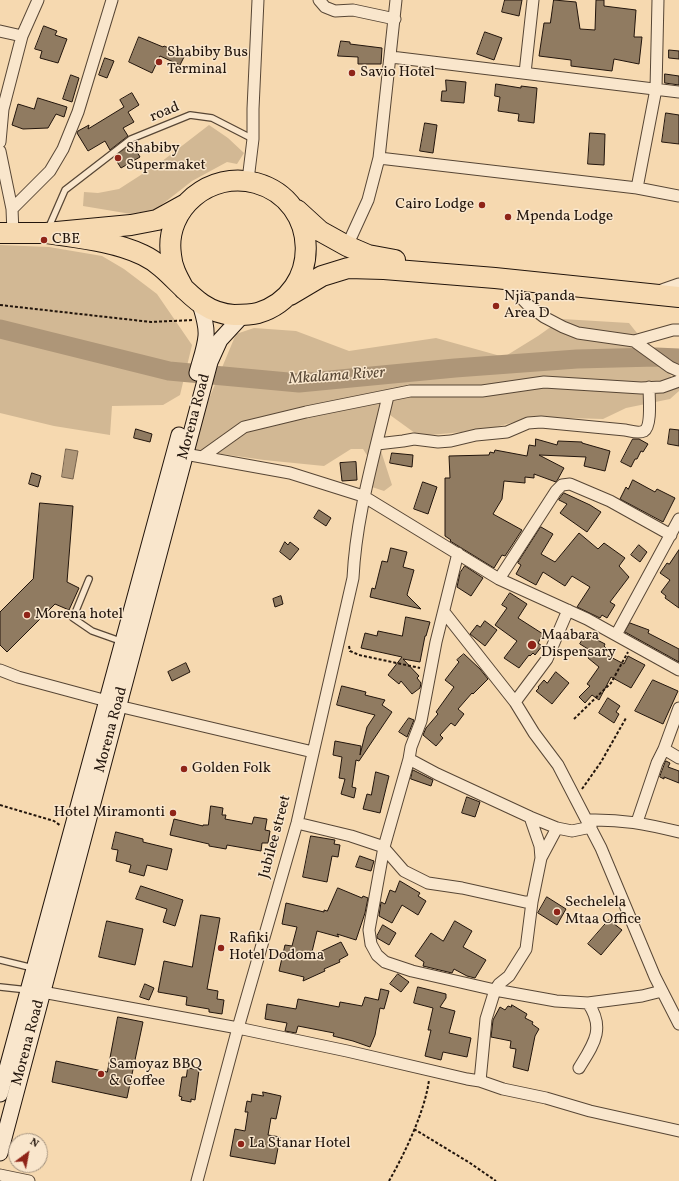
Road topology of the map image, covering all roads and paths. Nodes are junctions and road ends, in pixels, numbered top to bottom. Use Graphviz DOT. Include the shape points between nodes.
graph roads {
  1 [pos="38,0"];
  2 [pos="112,0"];
  3 [pos="258,0"];
  4 [pos="319,0"];
  5 [pos="396,0"];
  6 [pos="533,0"];
  7 [pos="658,0"];
  8 [pos="395,19"];
  9 [pos="0,31"];
  10 [pos="22,36"];
  11 [pos="391,57"];
  12 [pos="525,73"];
  13 [pos="656,89"];
  14 [pos="679,92"];
  15 [pos="253,139"];
  16 [pos="0,142"];
  17 [pos="0,150"];
  18 [pos="379,158"];
  19 [pos="248,180"];
  20 [pos="637,188"];
  21 [pos="679,196"];
  22 [pos="186,204"];
  23 [pos="292,206"];
  24 [pos="12,209"];
  25 [pos="6,233"];
  26 [pos="46,233"];
  27 [pos="347,246"];
  28 [pos="499,279"];
  29 [pos="679,284"];
  30 [pos="184,289"];
  31 [pos="651,294"];
  32 [pos="679,297"];
  33 [pos="283,299"];
  34 [pos="0,305"];
  35 [pos="202,312"];
  36 [pos="242,316"];
  37 [pos="679,330"];
  38 [pos="634,341"];
  39 [pos="205,361"];
  40 [pos="679,371"];
  41 [pos="679,381"];
  42 [pos="649,387"];
  43 [pos="388,396"];
  44 [pos="195,398"];
  45 [pos="377,444"];
  46 [pos="185,454"];
  47 [pos="202,457"];
  48 [pos="364,496"];
  49 [pos="679,519"];
  50 [pos="671,535"];
  51 [pos="458,553"];
  52 [pos="89,579"];
  53 [pos="499,579"];
  54 [pos="568,610"];
  55 [pos="444,612"];
  56 [pos="616,635"];
  57 [pos="123,642"];
  58 [pos="349,644"];
  59 [pos="632,644"];
  60 [pos="0,670"];
  61 [pos="431,670"];
  62 [pos="679,670"];
  63 [pos="515,702"];
  64 [pos="113,704"];
  65 [pos="679,708"];
  66 [pos="626,718"];
  67 [pos="574,719"];
  68 [pos="664,749"];
  69 [pos="313,752"];
  70 [pos="679,758"];
  71 [pos="409,760"];
  72 [pos="576,798"];
  73 [pos="0,804"];
  74 [pos="530,817"];
  75 [pos="637,822"];
  76 [pos="296,823"];
  77 [pos="589,823"];
  78 [pos="557,828"];
  79 [pos="679,832"];
  80 [pos="71,833"];
  81 [pos="384,848"];
  82 [pos="541,858"];
  83 [pos="532,902"];
  84 [pos="0,960"];
  85 [pos="34,968"];
  86 [pos="0,987"];
  87 [pos="495,990"];
  88 [pos="35,991"];
  89 [pos="662,991"];
  90 [pos="588,1003"];
  91 [pos="676,1010"];
  92 [pos="679,1024"];
  93 [pos="238,1028"];
  94 [pos="579,1068"];
  95 [pos="430,1071"];
  96 [pos="480,1081"];
  97 [pos="0,1094"];
  98 [pos="414,1129"];
  99 [pos="679,1131"];
  100 [pos="0,1153"];
  101 [pos="0,1175"];
  102 [pos="29,1181"];
  103 [pos="197,1181"];
  104 [pos="389,1181"];
  105 [pos="496,1181"];
  1 -- 10 [label="street"];
  2 -- 24 [label="street" via="78,112 63,149 50,171"];
  3 -- 15 [label="street"];
  4 -- 8 [label="street" via="335,12 353,10"];
  5 -- 8 [label="street"];
  6 -- 12 [label="street"];
  7 -- 13 [label="street"];
  8 -- 11 [label="street"];
  9 -- 10 [label="street"];
  10 -- 16 [label="street" via="3,109"];
  11 -- 12 [label="street"];
  11 -- 18 [label="street"];
  12 -- 13 [label="street"];
  13 -- 14 [label="street"];
  13 -- 20 [label="street"];
  15 -- 19 [label="street"];
  15 -- 26 [label="lane, road" via="212,118 190,115 131,139 64,190"];
  17 -- 24 [label="street"];
  18 -- 20 [label="street"];
  18 -- 27 [label="street" via="368,200"];
  19 -- 22 [label="highway" via="214,184 198,192"];
  19 -- 23 [label="highway" via="265,185 280,194"];
  20 -- 21 [label="street"];
  22 -- 26 [label="highway" via="157,220"];
  22 -- 30 [label="highway" via="176,220 171,237 175,273"];
  23 -- 27 [label="highway" via="320,231"];
  23 -- 33 [label="highway" via="302,224 307,245 304,265 296,284"];
  24 -- 25 [label="street"];
  25 -- 26 [label="highway"];
  26 -- 30 [label="highway" via="128,248 158,264"];
  27 -- 28 [label="highway" via="368,255"];
  28 -- 31 [label="highway"];
  28 -- 33 [label="highway" via="348,268 322,276"];
  28 -- 38 [label="street" via="544,317 562,327 578,333"];
  29 -- 31 [label="street"];
  30 -- 35 [label="highway"];
  31 -- 32 [label="highway"];
  33 -- 36 [label="highway" via="271,308"];
  34 -- 35 [label="path" via="152,322"];
  35 -- 36 [label="highway" via="214,311"];
  35 -- 39 [label="main road, Morena Road" via="206,335"];
  36 -- 39 [label="main road, Morena Road"];
  37 -- 38 [label="street"];
  38 -- 40 [label="street"];
  39 -- 44 [label="main road, Morena Road"];
  41 -- 42 [label="street" via="662,387"];
  42 -- 43 [label="street" via="544,382 482,392 410,391"];
  42 -- 45 [label="street" via="649,425 644,431 636,433 541,422 507,432 451,441 414,439"];
  43 -- 45 [label="street, Jubilee street"];
  43 -- 47 [label="street" via="244,426"];
  44 -- 46 [label="main road, Morena Road"];
  44 -- 57 [label="main road, Morena Road"];
  45 -- 48 [label="street, Jubilee street"];
  46 -- 47 [label="street"];
  46 -- 64 [label="main road, Morena Road"];
  47 -- 48 [label="street" via="290,473"];
  48 -- 51 [label="street"];
  48 -- 69 [label="street, Jubilee street" via="354,550 353,578"];
  49 -- 50 [label="street"];
  50 -- 53 [label="street" via="610,501 570,484 562,485"];
  50 -- 56 [label="street"];
  51 -- 53 [label="street"];
  51 -- 55 [label="street"];
  52 -- 57 [label="lane" via="73,618 92,631"];
  53 -- 54 [label="street"];
  54 -- 56 [label="street"];
  54 -- 63 [label="street" via="548,659"];
  55 -- 61 [label="street"];
  55 -- 63 [label="street"];
  56 -- 59 [label="street"];
  57 -- 64 [label="main road, Morena Road"];
  58 -- 61 [label="path" via="350,651 359,655"];
  59 -- 62 [label="street"];
  59 -- 67 [label="path" via="611,683"];
  60 -- 64 [label="street"];
  61 -- 71 [label="street" via="421,721"];
  63 -- 72 [label="street" via="558,765"];
  64 -- 69 [label="street"];
  64 -- 80 [label="main road, Morena Road"];
  64 -- 88 [label="main road, Morena Road"];
  65 -- 68 [label="street"];
  66 -- 72 [label="path" via="601,762"];
  68 -- 70 [label="street"];
  68 -- 75 [label="street"];
  69 -- 76 [label="street, Jubilee street"];
  71 -- 74 [label="street"];
  71 -- 81 [label="street"];
  72 -- 77 [label="street"];
  73 -- 80 [label="path" via="54,821"];
  74 -- 78 [label="street"];
  74 -- 82 [label="street" via="540,846"];
  75 -- 77 [label="street" via="608,819"];
  75 -- 79 [label="street"];
  76 -- 81 [label="street" via="351,836"];
  76 -- 93 [label="street, Jubilee street"];
  77 -- 78 [label="street" via="572,831"];
  77 -- 89 [label="street"];
  78 -- 82 [label="street"];
  80 -- 85 [label="main road, Morena Road"];
  81 -- 83 [label="street" via="404,871 417,879"];
  81 -- 87 [label="street" via="370,930 371,944 377,955 385,962 412,971"];
  82 -- 83 [label="street"];
  83 -- 87 [label="street" via="526,949 509,976"];
  84 -- 85 [label="lane"];
  85 -- 88 [label="main road, Morena Road"];
  86 -- 88 [label="lane"];
  87 -- 90 [label="street" via="556,1001"];
  87 -- 96 [label="street" via="486,1019"];
  88 -- 93 [label="street"];
  88 -- 97 [label="main road, Morena Road"];
  88 -- 100 [label="main road, Morena Road"];
  89 -- 90 [label="street"];
  89 -- 91 [label="street"];
  90 -- 94 [label="street" via="597,1021 597,1032"];
  91 -- 92 [label="street"];
  93 -- 95 [label="street"];
  93 -- 103 [label="street, Jubilee street"];
  95 -- 96 [label="street"];
  95 -- 98 [label="path" via="427,1096"];
  96 -- 99 [label="street" via="590,1111"];
  98 -- 104 [label="path" via="401,1161"];
  98 -- 105 [label="path"];
  101 -- 102 [label="street"];
}
